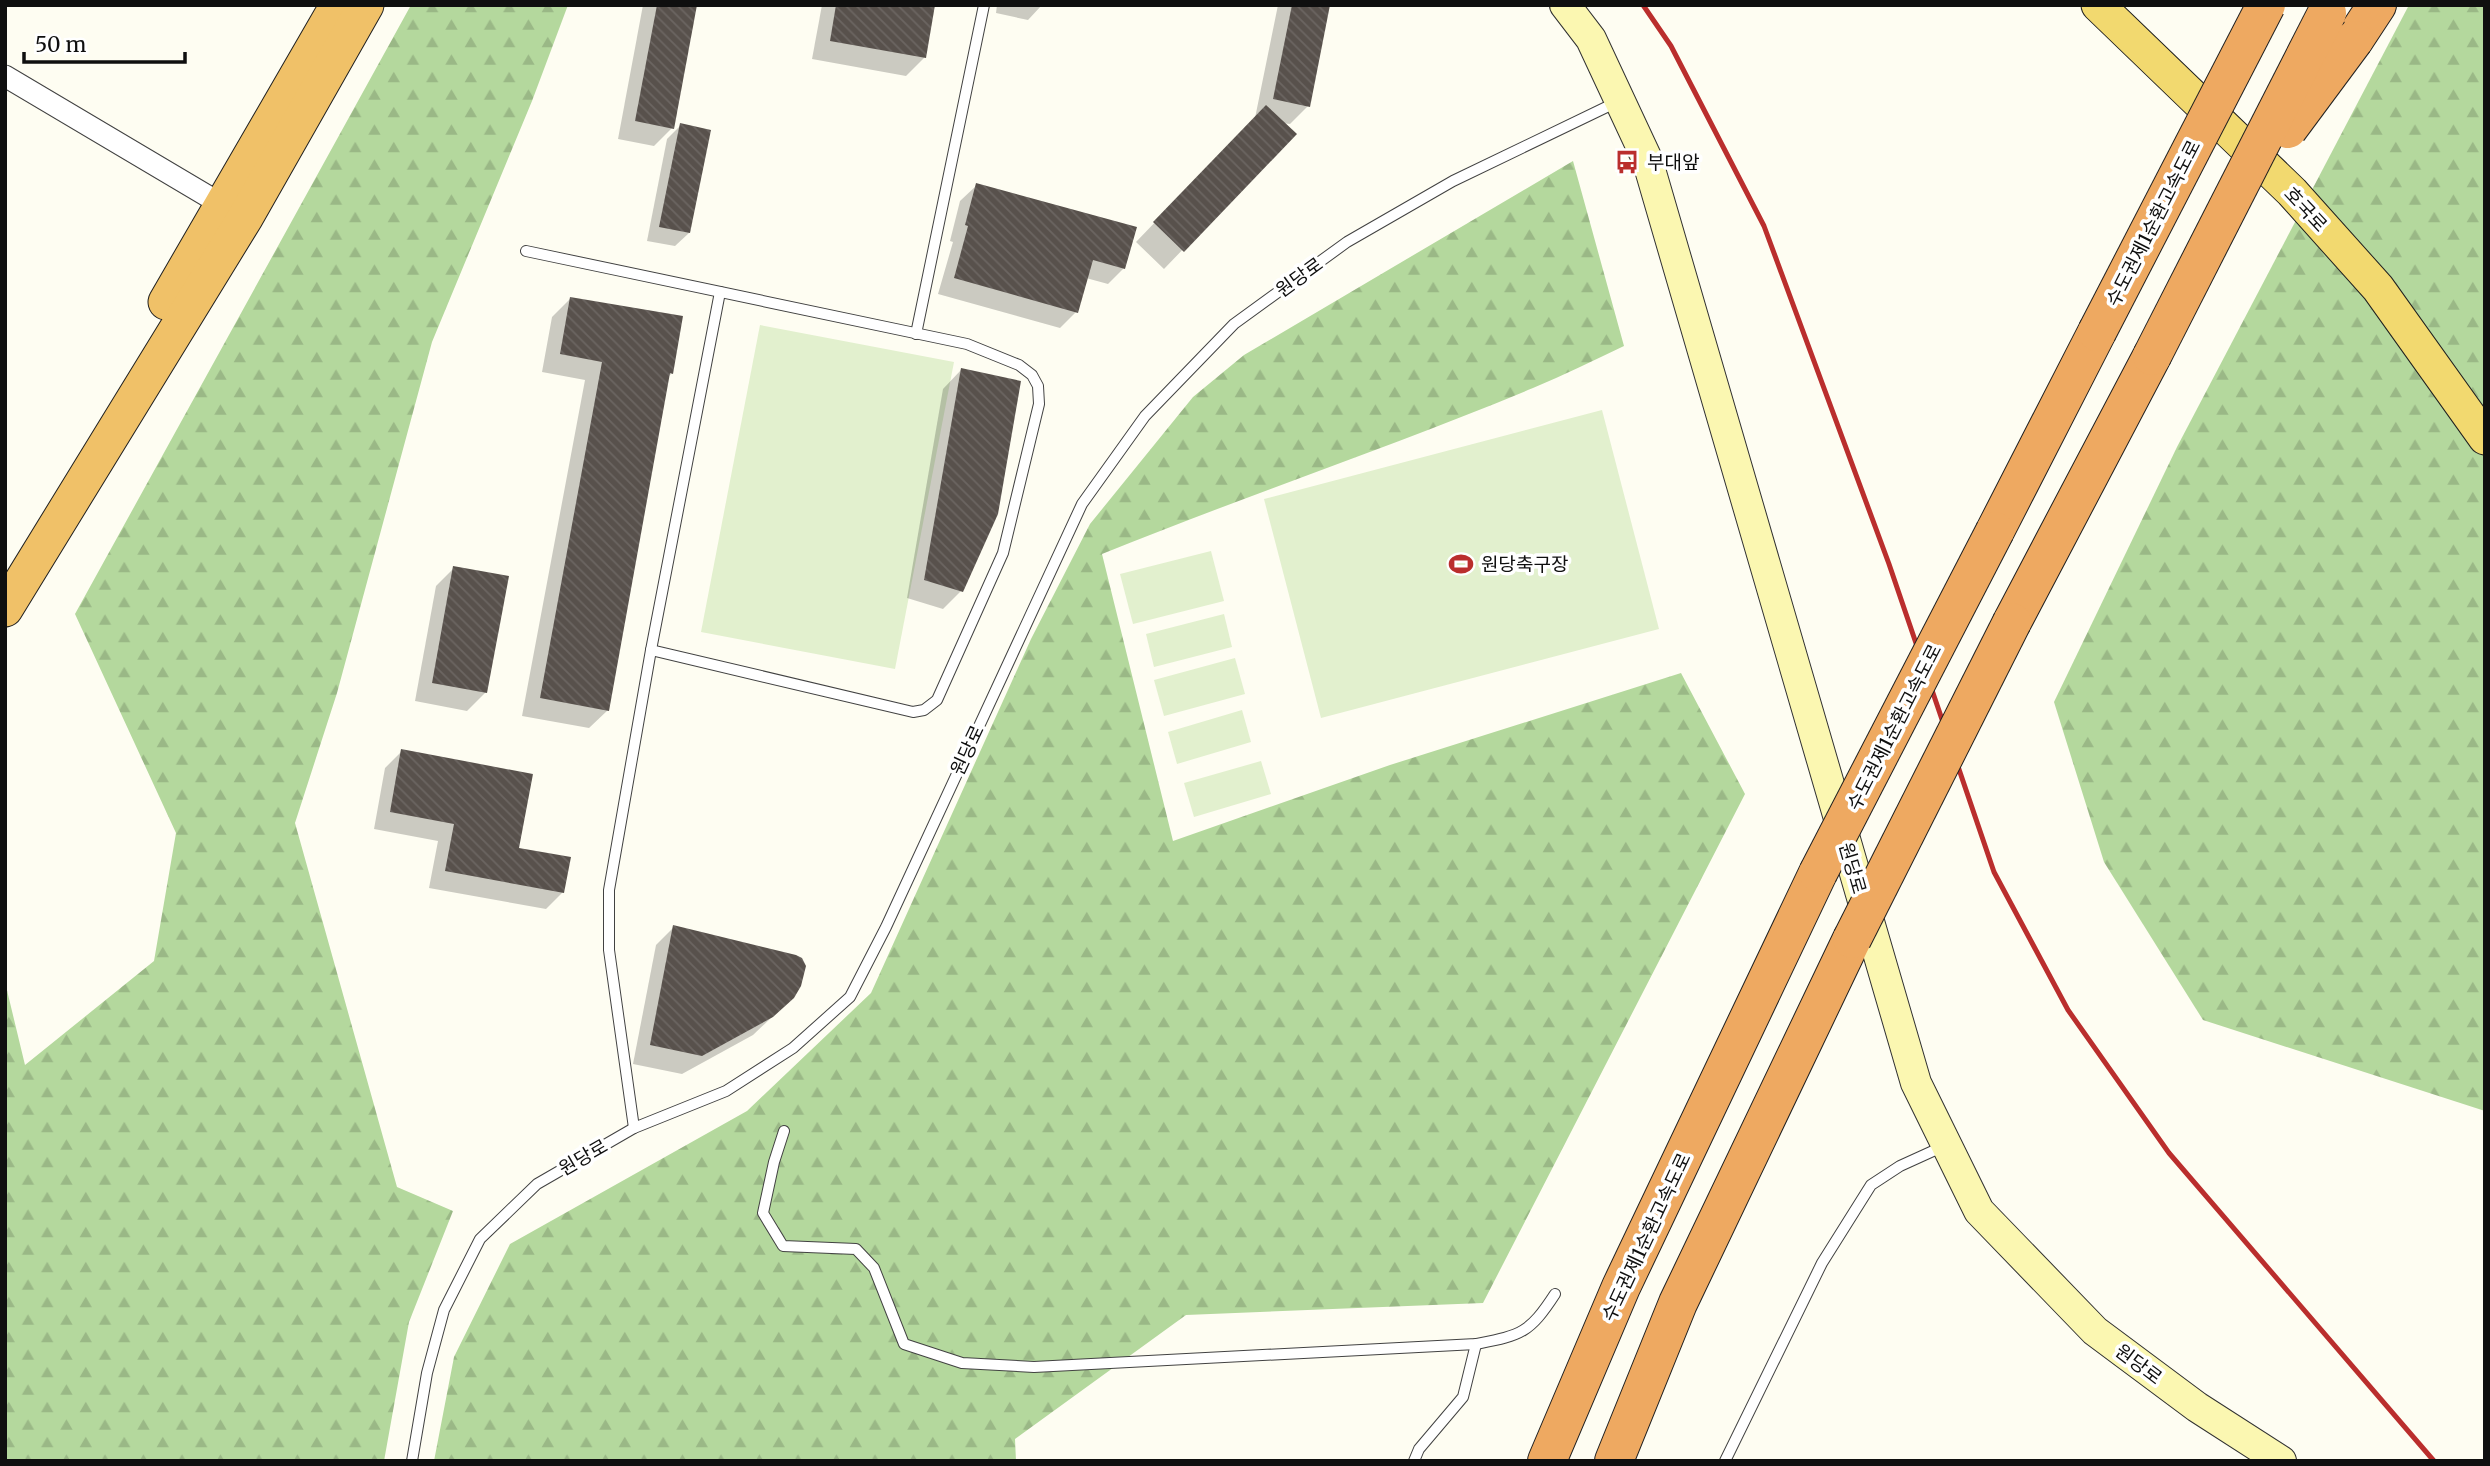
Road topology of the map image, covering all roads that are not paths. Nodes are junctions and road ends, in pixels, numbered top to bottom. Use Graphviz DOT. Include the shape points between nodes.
graph roads {
  1 [pos="338,5"];
  2 [pos="366,5"];
  3 [pos="984,5"];
  4 [pos="1565,5"];
  5 [pos="2098,5"];
  6 [pos="2123,5"];
  7 [pos="2241,5"];
  8 [pos="2266,5"];
  9 [pos="2377,5"];
  10 [pos="2329,9"];
  11 [pos="5,76"];
  12 [pos="1620,101"];
  13 [pos="2195,143"];
  14 [pos="234,212"];
  15 [pos="2221,221"];
  16 [pos="526,251"];
  17 [pos="720,292"];
  18 [pos="916,334"];
  19 [pos="2485,401"];
  20 [pos="2485,438"];
  21 [pos="5,576"];
  22 [pos="5,609"];
  23 [pos="650,650"];
  24 [pos="634,1128"];
  25 [pos="784,1131"];
  26 [pos="1946,1144"];
  27 [pos="1555,1294"];
  28 [pos="1476,1344"];
  29 [pos="412,1461"];
  30 [pos="1415,1461"];
  31 [pos="1547,1461"];
  32 [pos="1614,1461"];
  33 [pos="1725,1461"];
  34 [pos="2281,1461"];
  1 -- 14 [label="highway"];
  2 -- 14 [label="highway"];
  3 -- 18 [label="lane"];
  4 -- 12 [label="main road, 원당로" via="1591,39"];
  5 -- 20 [label="main road, 호국로" via="2292,192 2378,288"];
  6 -- 19 [label="main road, 호국로" via="2397,277"];
  7 -- 13 [label="highway, bridge"];
  8 -- 13 [label="highway, 수도권제1순환고속도로, bridge"];
  9 -- 15 [label="highway, bridge"];
  10 -- 15 [label="highway, bridge"];
  11 -- 14 [label="street"];
  12 -- 24 [label="lane, 원당로" via="1453,181 1347,242 1234,324 1145,416 1082,505 850,997 793,1048 726,1091"];
  12 -- 26 [label="main road, 원당로" via="1647,159 1916,1083"];
  13 -- 31 [label="highway, 수도권제1순환고속도로, bridge" via="1818,873 1621,1287"];
  14 -- 21 [label="highway"];
  14 -- 22 [label="highway"];
  15 -- 32 [label="highway, bridge" via="1852,939 1678,1303"];
  16 -- 17 [label="lane"];
  17 -- 18 [label="lane"];
  17 -- 23 [label="lane"];
  18 -- 23 [label="lane" via="967,344 1019,365 1038,386 1039,404 1003,553 937,699 924,710 912,712"];
  23 -- 24 [label="lane" via="609,890 609,950"];
  24 -- 29 [label="lane, 원당로" via="537,1184 480,1239 444,1310 427,1373"];
  25 -- 28 [label="lane" via="763,1213 783,1246 856,1249 874,1268 904,1344 961,1363 1034,1367"];
  26 -- 33 [label="lane" via="1871,1185 1822,1263"];
  26 -- 34 [label="main road, 원당로" via="1979,1211 2095,1331 2197,1407"];
  27 -- 28 [label="lane" via="1524,1332"];
  28 -- 30 [label="lane" via="1463,1397 1419,1449"];
}
